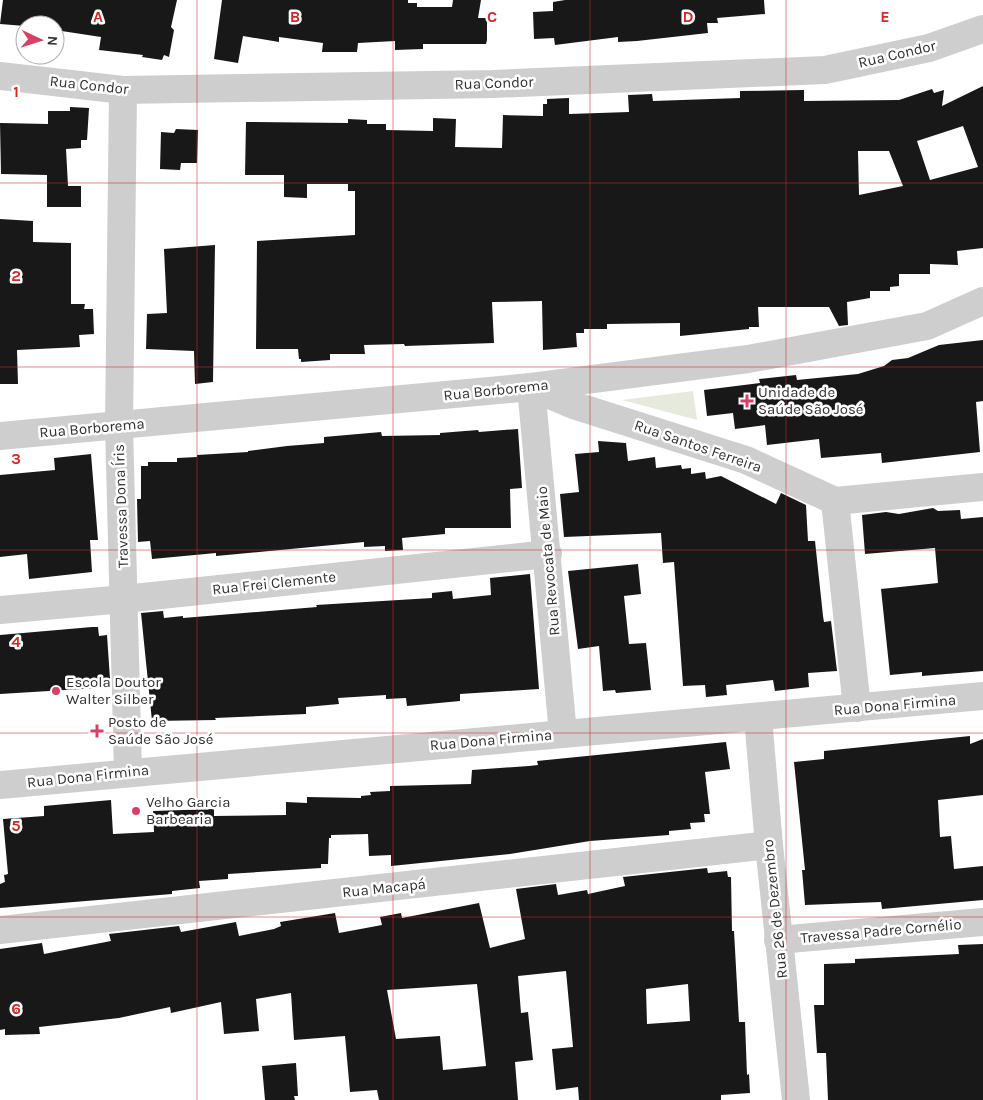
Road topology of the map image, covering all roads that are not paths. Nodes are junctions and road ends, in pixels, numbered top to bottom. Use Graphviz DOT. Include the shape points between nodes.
graph roads {
  1 [pos="983,29"];
  2 [pos="0,76"];
  3 [pos="124,90"];
  4 [pos="983,301"];
  5 [pos="531,387"];
  6 [pos="119,426"];
  7 [pos="0,436"];
  8 [pos="983,487"];
  9 [pos="835,501"];
  10 [pos="548,554"];
  11 [pos="124,599"];
  12 [pos="0,610"];
  13 [pos="983,696"];
  14 [pos="857,708"];
  15 [pos="758,718"];
  16 [pos="563,734"];
  17 [pos="128,772"];
  18 [pos="0,785"];
  19 [pos="769,845"];
  20 [pos="983,922"];
  21 [pos="0,930"];
  22 [pos="778,940"];
  23 [pos="796,1100"];
  1 -- 3 [label="street, Rua Condor" via="929,48 825,70 493,84"];
  2 -- 3 [label="street, Rua Condor"];
  3 -- 6 [label="street, Travessa Dona Íris"];
  4 -- 5 [label="street, Rua Borborema" via="927,326 748,359"];
  5 -- 6 [label="street, Rua Borborema"];
  5 -- 9 [label="street, Rua Santos Ferreira" via="573,406 746,460"];
  5 -- 10 [label="street, Rua Revocata de Maio"];
  6 -- 7 [label="street, Rua Borborema"];
  6 -- 11 [label="street, Travessa Dona Íris"];
  8 -- 9 [label="street"];
  9 -- 14 [label="street"];
  10 -- 11 [label="street, Rua Frei Clemente"];
  10 -- 16 [label="street, Rua Revocata de Maio"];
  11 -- 12 [label="street, Rua Frei Clemente"];
  11 -- 17 [label="street, Travessa Dona Íris"];
  13 -- 14 [label="street, Rua Dona Firmina"];
  14 -- 15 [label="street, Rua Dona Firmina"];
  15 -- 16 [label="street, Rua Dona Firmina"];
  15 -- 19 [label="street, Rua 26 de Dezembro"];
  16 -- 17 [label="street, Rua Dona Firmina"];
  17 -- 18 [label="street, Rua Dona Firmina"];
  19 -- 21 [label="street, Rua Macapá"];
  19 -- 22 [label="street, Rua 26 de Dezembro"];
  20 -- 22 [label="street, Travessa Padre Cornélio"];
  22 -- 23 [label="street, Rua 26 de Dezembro"];
}
